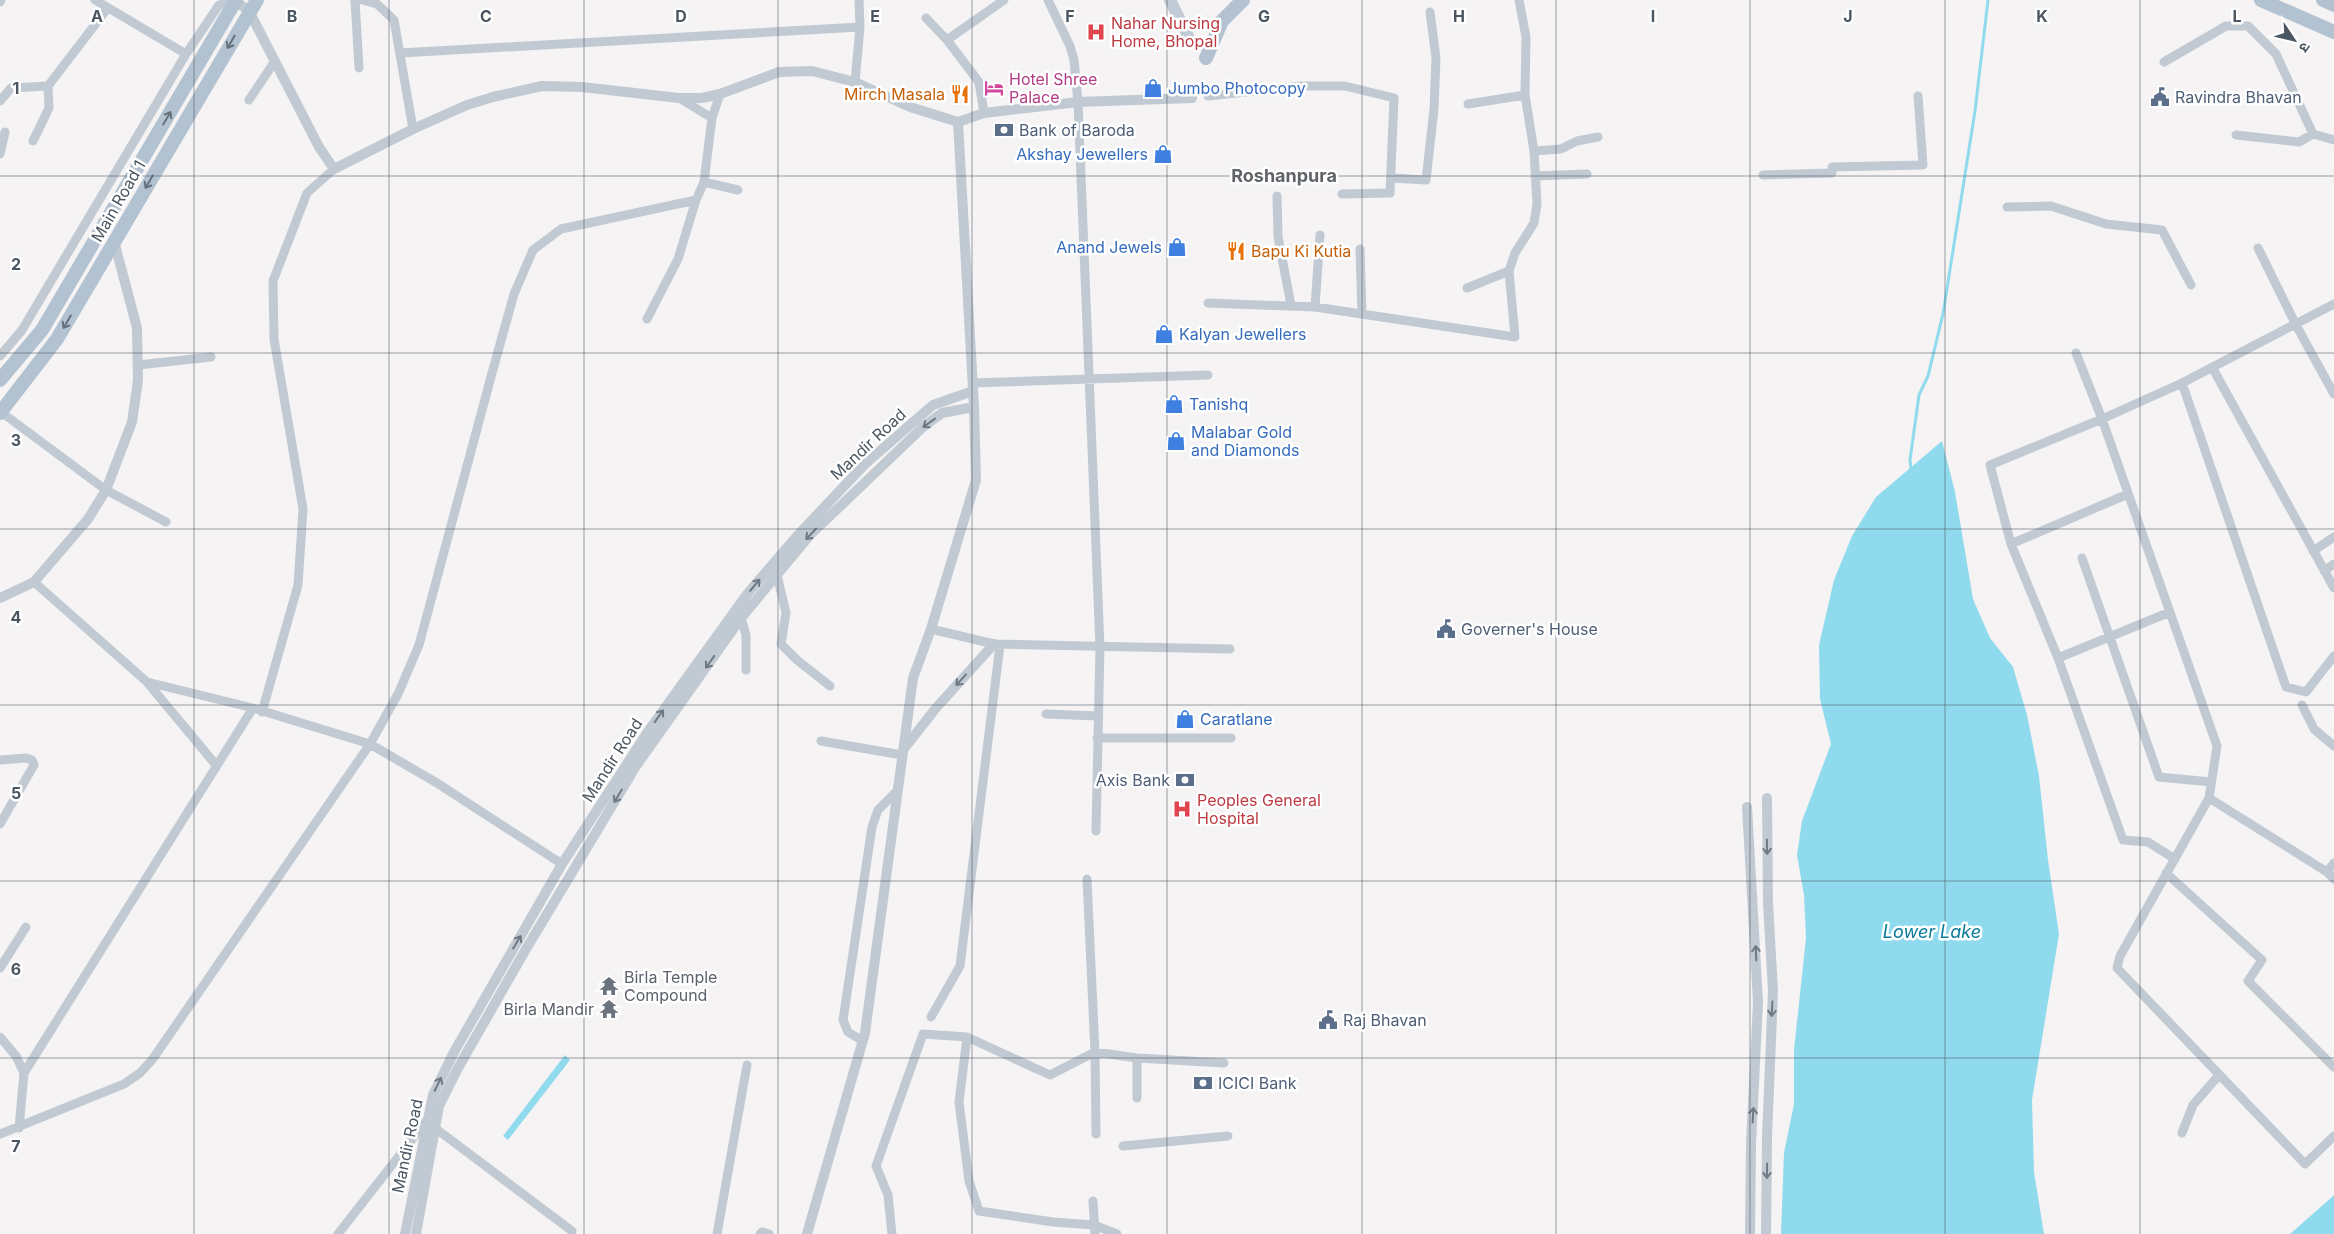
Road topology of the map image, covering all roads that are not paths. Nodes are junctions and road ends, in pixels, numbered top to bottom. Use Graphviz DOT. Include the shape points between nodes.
graph roads {
  1 [pos="95,0"];
  2 [pos="236,0"];
  3 [pos="355,0"];
  4 [pos="362,0"];
  5 [pos="859,0"];
  6 [pos="1004,0"];
  7 [pos="1048,0"];
  8 [pos="1170,0"];
  9 [pos="1243,0"];
  10 [pos="1519,0"];
  11 [pos="2261,0"];
  12 [pos="2323,0"];
  13 [pos="253,5"];
  14 [pos="2334,5"];
  15 [pos="107,9"];
  16 [pos="1430,12"];
  17 [pos="926,18"];
  18 [pos="860,26"];
  19 [pos="2334,32"];
  20 [pos="1188,36"];
  21 [pos="947,40"];
  22 [pos="400,53"];
  23 [pos="186,54"];
  24 [pos="1206,58"];
  25 [pos="275,62"];
  26 [pos="2164,62"];
  27 [pos="359,68"];
  28 [pos="855,82"];
  29 [pos="48,86"];
  30 [pos="720,94"];
  31 [pos="1525,95"];
  32 [pos="1208,96"];
  33 [pos="1918,96"];
  34 [pos="679,98"];
  35 [pos="1192,98"];
  36 [pos="249,100"];
  37 [pos="0,101"];
  38 [pos="1078,102"];
  39 [pos="1468,104"];
  40 [pos="984,113"];
  41 [pos="712,118"];
  42 [pos="958,122"];
  43 [pos="412,129"];
  44 [pos="5,132"];
  45 [pos="2313,134"];
  46 [pos="2236,135"];
  47 [pos="1598,138"];
  48 [pos="2334,140"];
  49 [pos="33,141"];
  50 [pos="1534,151"];
  51 [pos="0,154"];
  52 [pos="334,169"];
  53 [pos="1587,174"];
  54 [pos="1764,175"];
  55 [pos="1535,176"];
  56 [pos="1392,178"];
  57 [pos="704,182"];
  58 [pos="738,190"];
  59 [pos="1342,194"];
  60 [pos="1277,196"];
  61 [pos="696,200"];
  62 [pos="2007,207"];
  63 [pos="1320,235"];
  64 [pos="114,242"];
  65 [pos="2258,248"];
  66 [pos="1360,249"];
  67 [pos="1509,271"];
  68 [pos="2191,285"];
  69 [pos="1467,288"];
  70 [pos="1208,303"];
  71 [pos="2334,304"];
  72 [pos="1291,305"];
  73 [pos="1315,307"];
  74 [pos="1362,314"];
  75 [pos="647,319"];
  76 [pos="2296,325"];
  77 [pos="2076,353"];
  78 [pos="0,356"];
  79 [pos="211,357"];
  80 [pos="138,365"];
  81 [pos="2212,367"];
  82 [pos="1208,375"];
  83 [pos="0,380"];
  84 [pos="1090,380"];
  85 [pos="2182,383"];
  86 [pos="973,387"];
  87 [pos="2333,392"];
  88 [pos="974,407"];
  89 [pos="1,413"];
  90 [pos="2102,419"];
  91 [pos="106,490"];
  92 [pos="2128,494"];
  93 [pos="166,522"];
  94 [pos="2334,537"];
  95 [pos="2011,544"];
  96 [pos="2313,551"];
  97 [pos="2082,558"];
  98 [pos="2334,564"];
  99 [pos="2324,571"];
  100 [pos="777,575"];
  101 [pos="34,582"];
  102 [pos="2334,588"];
  103 [pos="0,598"];
  104 [pos="2170,612"];
  105 [pos="741,618"];
  106 [pos="931,629"];
  107 [pos="2110,637"];
  108 [pos="997,645"];
  109 [pos="1100,647"];
  110 [pos="1230,649"];
  111 [pos="2334,656"];
  112 [pos="2058,658"];
  113 [pos="746,670"];
  114 [pos="147,682"];
  115 [pos="830,686"];
  116 [pos="2302,706"];
  117 [pos="258,710"];
  118 [pos="1046,714"];
  119 [pos="1098,716"];
  120 [pos="1097,738"];
  121 [pos="1231,738"];
  122 [pos="821,741"];
  123 [pos="370,744"];
  124 [pos="2334,746"];
  125 [pos="903,752"];
  126 [pos="0,760"];
  127 [pos="216,765"];
  128 [pos="2211,782"];
  129 [pos="898,790"];
  130 [pos="1766,798"];
  131 [pos="2208,798"];
  132 [pos="1747,807"];
  133 [pos="0,824"];
  134 [pos="1096,831"];
  135 [pos="2175,859"];
  136 [pos="2334,863"];
  137 [pos="562,864"];
  138 [pos="2166,873"];
  139 [pos="2331,875"];
  140 [pos="1087,879"];
  141 [pos="26,927"];
  142 [pos="0,968"];
  143 [pos="931,1017"];
  144 [pos="0,1037"];
  145 [pos="967,1037"];
  146 [pos="863,1041"];
  147 [pos="1096,1052"];
  148 [pos="1137,1058"];
  149 [pos="1224,1063"];
  150 [pos="747,1065"];
  151 [pos="2334,1067"];
  152 [pos="24,1073"];
  153 [pos="2219,1075"];
  154 [pos="1137,1098"];
  155 [pos="431,1124"];
  156 [pos="19,1128"];
  157 [pos="2182,1133"];
  158 [pos="0,1134"];
  159 [pos="1096,1134"];
  160 [pos="1228,1136"];
  161 [pos="2334,1136"];
  162 [pos="1123,1146"];
  163 [pos="1093,1201"];
  164 [pos="1094,1229"];
  165 [pos="572,1231"];
  166 [pos="338,1234"];
  167 [pos="405,1234"];
  168 [pos="416,1234"];
  169 [pos="717,1234"];
  170 [pos="760,1234"];
  171 [pos="769,1234"];
  172 [pos="807,1234"];
  173 [pos="892,1234"];
  174 [pos="1117,1234"];
  175 [pos="1750,1234"];
  176 [pos="1766,1234"];
  1 -- 15 [label="street"];
  2 -- 13 [label="street"];
  2 -- 23 [label="street" via="219,5"];
  83 -- 2 [label="main road, Main Road 1, one-way" via="42,330"];
  3 -- 27 [label="street"];
  4 -- 22 [label="street" via="377,4 394,20"];
  5 -- 18 [label="street"];
  6 -- 21 [label="street"];
  7 -- 38 [label="street" via="1070,46"];
  8 -- 20 [label="main road"];
  9 -- 24 [label="main road" via="1222,20"];
  10 -- 31 [label="street" via="1526,37"];
  11 -- 19 [label="main road"];
  12 -- 14 [label="main road"];
  13 -- 25 [label="street"];
  13 -- 64 [label="main road, Main Road 1, one-way"];
  15 -- 23 [label="street"];
  15 -- 29 [label="street"];
  16 -- 56 [label="street" via="1436,58 1426,180"];
  17 -- 21 [label="street"];
  18 -- 22 [label="street"];
  18 -- 28 [label="street"];
  21 -- 40 [label="street" via="979,82"];
  22 -- 43 [label="street"];
  23 -- 78 [label="street" via="22,330"];
  25 -- 36 [label="street"];
  25 -- 52 [label="street" via="319,147"];
  26 -- 45 [label="street" via="2226,26 2248,26 2276,54"];
  28 -- 30 [label="street" via="812,71 779,72"];
  28 -- 42 [label="street" via="910,107"];
  29 -- 37 [label="street" via="12,88"];
  29 -- 49 [label="street" via="49,108"];
  30 -- 34 [label="street"];
  30 -- 41 [label="street"];
  31 -- 39 [label="street"];
  31 -- 50 [label="street"];
  32 -- 56 [label="street" via="1301,86 1345,86 1394,98"];
  33 -- 54 [label="street" via="1923,166"];
  34 -- 41 [label="street"];
  34 -- 43 [label="street" via="582,86 542,86 493,96"];
  35 -- 38 [label="street"];
  38 -- 40 [label="street"];
  38 -- 84 [label="street"];
  40 -- 42 [label="street"];
  41 -- 57 [label="street"];
  42 -- 86 [label="street"];
  43 -- 52 [label="street"];
  44 -- 51 [label="street"];
  45 -- 46 [label="street" via="2299,142"];
  45 -- 48 [label="street"];
  47 -- 50 [label="street" via="1577,141 1561,149"];
  50 -- 55 [label="street"];
  52 -- 117 [label="street" via="306,193 273,281 274,339 303,509 298,585"];
  53 -- 55 [label="street"];
  55 -- 67 [label="street" via="1537,204 1534,222 1514,254"];
  56 -- 59 [label="street" via="1390,193"];
  57 -- 58 [label="street"];
  57 -- 61 [label="street"];
  60 -- 72 [label="street" via="1278,237"];
  61 -- 75 [label="street" via="678,259"];
  61 -- 123 [label="street" via="561,229 532,250 514,294 494,364 419,646 398,694"];
  62 -- 68 [label="street" via="2051,206 2106,224 2162,230"];
  63 -- 73 [label="street"];
  64 -- 80 [label="street" via="137,328"];
  64 -- 89 [label="main road, Main Road 1, one-way" via="57,339"];
  65 -- 76 [label="street"];
  66 -- 74 [label="street"];
  67 -- 69 [label="street"];
  67 -- 74 [label="street" via="1515,337"];
  70 -- 72 [label="street"];
  71 -- 76 [label="street"];
  72 -- 73 [label="street"];
  73 -- 74 [label="street"];
  76 -- 81 [label="street"];
  76 -- 87 [label="street"];
  77 -- 90 [label="street"];
  79 -- 80 [label="street"];
  80 -- 91 [label="street" via="132,422"];
  81 -- 85 [label="street"];
  81 -- 96 [label="street"];
  82 -- 84 [label="street"];
  84 -- 86 [label="street"];
  84 -- 109 [label="street"];
  85 -- 90 [label="street"];
  85 -- 111 [label="street" via="2286,687 2306,692"];
  86 -- 88 [label="street"];
  137 -- 86 [label="street, Mandir Road, one-way" via="697,662 748,593 798,534 865,464 933,405"];
  88 -- 100 [label="street, Mandir Road, one-way" via="942,414 924,427 810,535"];
  88 -- 106 [label="street" via="976,480"];
  89 -- 91 [label="street"];
  90 -- 92 [label="street"];
  90 -- 95 [label="street" via="1990,465"];
  91 -- 93 [label="street"];
  91 -- 101 [label="street" via="88,520"];
  92 -- 95 [label="street"];
  92 -- 104 [label="street"];
  94 -- 96 [label="street"];
  95 -- 112 [label="street"];
  96 -- 99 [label="street"];
  97 -- 107 [label="street"];
  98 -- 99 [label="street"];
  99 -- 102 [label="street"];
  100 -- 105 [label="street, Mandir Road"];
  100 -- 115 [label="street" via="786,614 781,644"];
  101 -- 103 [label="street"];
  101 -- 114 [label="street"];
  104 -- 107 [label="street"];
  104 -- 128 [label="street" via="2217,746"];
  105 -- 113 [label="street" via="746,635"];
  105 -- 155 [label="street, Mandir Road, one-way" via="636,766 526,949 458,1068"];
  106 -- 108 [label="street"];
  106 -- 125 [label="street" via="913,678"];
  107 -- 112 [label="street"];
  107 -- 128 [label="street" via="2158,777"];
  108 -- 109 [label="street"];
  108 -- 125 [label="street, one-way" via="936,708"];
  108 -- 143 [label="street" via="960,966"];
  109 -- 110 [label="street"];
  109 -- 119 [label="street"];
  112 -- 135 [label="street" via="2123,840 2148,842"];
  114 -- 117 [label="street"];
  114 -- 127 [label="street"];
  116 -- 124 [label="street" via="2314,729"];
  117 -- 123 [label="street"];
  117 -- 127 [label="street"];
  118 -- 119 [label="street"];
  119 -- 120 [label="street"];
  120 -- 121 [label="street"];
  120 -- 134 [label="street"];
  122 -- 125 [label="street"];
  123 -- 137 [label="street"];
  123 -- 156 [label="street" via="152,1060 124,1084"];
  125 -- 129 [label="street"];
  126 -- 133 [label="street" via="26,758 34,765"];
  127 -- 152 [label="street"];
  128 -- 131 [label="street"];
  129 -- 146 [label="street"];
  129 -- 146 [label="street" via="878,810 872,827 843,1020 848,1032"];
  130 -- 176 [label="street, one-way" via="1773,991"];
  131 -- 135 [label="street"];
  131 -- 139 [label="street"];
  175 -- 132 [label="street, one-way" via="1758,1002"];
  135 -- 138 [label="street"];
  136 -- 139 [label="street"];
  155 -- 137 [label="street, Mandir Road, one-way" via="432,1095"];
  138 -- 151 [label="street" via="2262,960 2248,981"];
  138 -- 153 [label="street" via="2120,956 2117,968"];
  140 -- 147 [label="street"];
  141 -- 142 [label="street"];
  144 -- 152 [label="street" via="16,1056"];
  145 -- 147 [label="street" via="1050,1075"];
  145 -- 164 [label="street" via="960,1102 969,1181 979,1210"];
  145 -- 173 [label="street" via="923,1034 876,1166 888,1195"];
  146 -- 172 [label="street"];
  147 -- 148 [label="street"];
  147 -- 159 [label="street"];
  148 -- 149 [label="street"];
  148 -- 154 [label="street"];
  150 -- 169 [label="street"];
  152 -- 156 [label="street"];
  153 -- 157 [label="street" via="2193,1105"];
  153 -- 161 [label="street" via="2305,1164"];
  155 -- 165 [label="street"];
  155 -- 166 [label="street"];
  155 -- 167 [label="street, Mandir Road"];
  155 -- 168 [label="street, Mandir Road"];
  156 -- 158 [label="street"];
  160 -- 162 [label="street"];
  163 -- 164 [label="street"];
  164 -- 174 [label="street"];
  170 -- 171 [label="street"];
}
